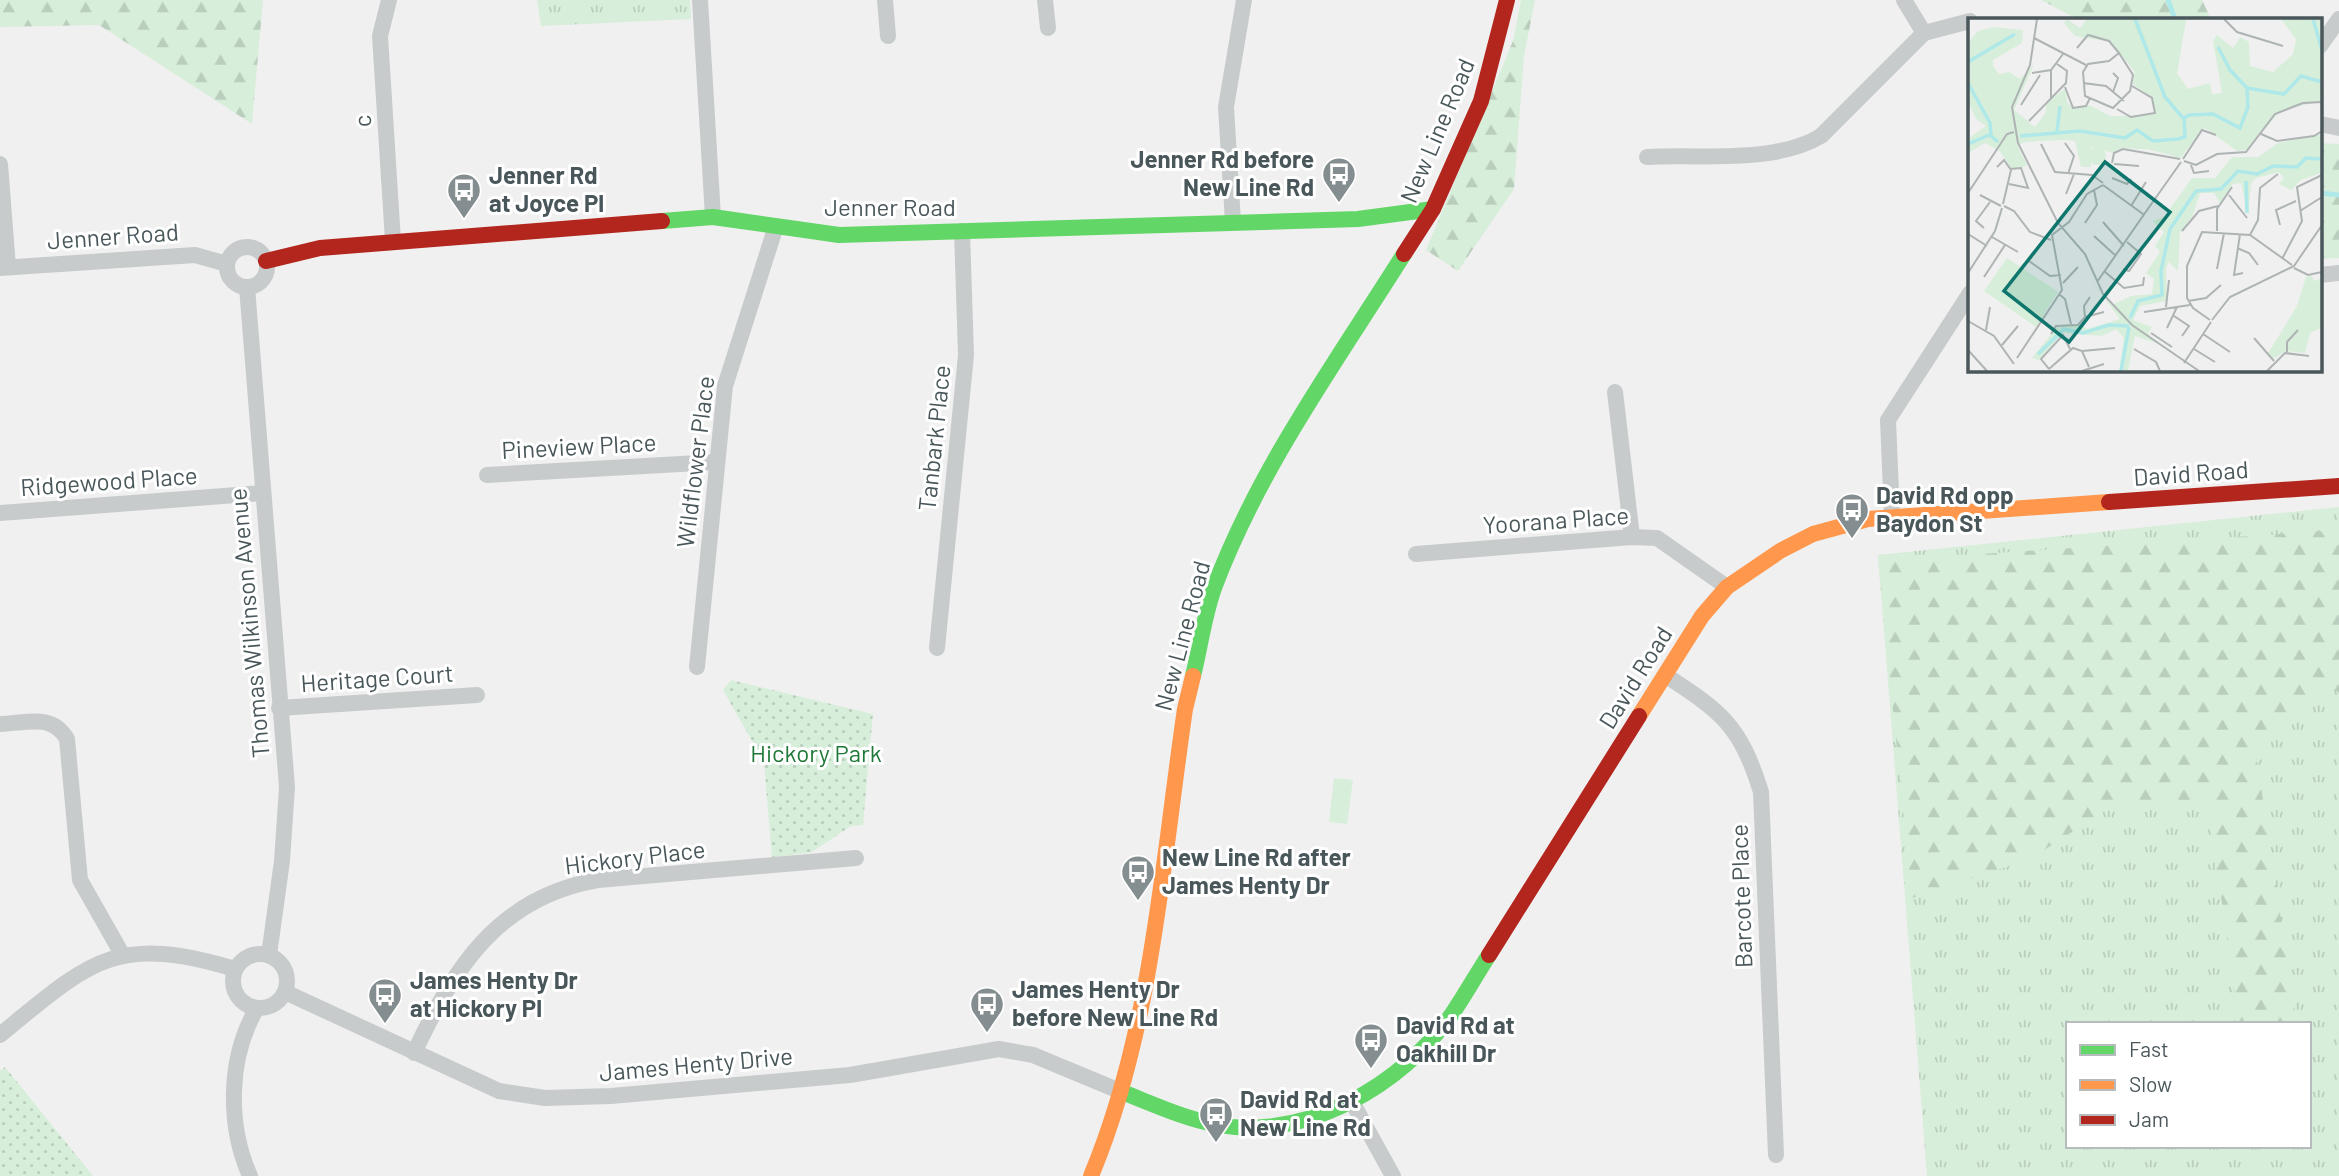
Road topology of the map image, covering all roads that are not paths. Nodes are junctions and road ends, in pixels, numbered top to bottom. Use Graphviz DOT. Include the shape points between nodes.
graph roads {
  1 [pos="389,0"];
  2 [pos="700,0"];
  3 [pos="885,0"];
  4 [pos="1045,0"];
  5 [pos="1244,0"];
  6 [pos="1507,0"];
  7 [pos="1904,0"];
  8 [pos="2339,19"];
  9 [pos="1968,22"];
  10 [pos="1048,28"];
  11 [pos="1924,33"];
  12 [pos="888,36"];
  13 [pos="2322,43"];
  14 [pos="1647,157"];
  15 [pos="0,164"];
  16 [pos="1433,209"];
  17 [pos="713,217"];
  18 [pos="1233,222"];
  19 [pos="776,226"];
  20 [pos="962,231"];
  21 [pos="393,241"];
  22 [pos="266,261"];
  23 [pos="227,264"];
  24 [pos="4,267"];
  25 [pos="247,287"];
  26 [pos="1968,296"];
  27 [pos="1615,392"];
  28 [pos="716,462"];
  29 [pos="487,475"];
  30 [pos="2339,486"];
  31 [pos="263,493"];
  32 [pos="0,513"];
  33 [pos="1892,516"];
  34 [pos="1632,537"];
  35 [pos="1416,554"];
  36 [pos="1727,587"];
  37 [pos="937,649"];
  38 [pos="697,667"];
  39 [pos="1665,675"];
  40 [pos="477,695"];
  41 [pos="279,708"];
  42 [pos="0,724"];
  43 [pos="856,858"];
  44 [pos="122,954"];
  45 [pos="270,954"];
  46 [pos="235,970"];
  47 [pos="285,992"];
  48 [pos="257,1008"];
  49 [pos="0,1035"];
  50 [pos="414,1054"];
  51 [pos="1122,1092"];
  52 [pos="1351,1100"];
  53 [pos="1776,1155"];
  54 [pos="250,1176"];
  55 [pos="1091,1176"];
  56 [pos="1393,1176"];
  1 -- 21 [label="street, c" via="380,36"];
  2 -- 17 [label="street"];
  3 -- 12 [label="street"];
  4 -- 10 [label="street"];
  5 -- 18 [label="street" via="1226,107"];
  6 -- 16 [label="street, New Line Road" via="1480,101"];
  7 -- 11 [label="street"];
  8 -- 13 [label="street"];
  9 -- 11 [label="street"];
  11 -- 14 [label="street" via="1821,136 1802,147 1769,155"];
  15 -- 24 [label="street"];
  16 -- 18 [label="street, Jenner Road" via="1358,219"];
  16 -- 51 [label="street, New Line Road" via="1281,449 1243,518 1213,591 1185,709 1156,921"];
  17 -- 19 [label="street, Jenner Road"];
  17 -- 21 [label="street, Jenner Road"];
  18 -- 20 [label="street, Jenner Road"];
  19 -- 20 [label="street, Jenner Road" via="839,235"];
  19 -- 28 [label="street, Wildflower Place" via="724,386"];
  20 -- 37 [label="street, Tanbark Place" via="966,355"];
  21 -- 22 [label="street, Jenner Road" via="320,248"];
  22 -- 23 [label="street" via="258,251 245,247 233,252"];
  22 -- 25 [label="street" via="263,279"];
  23 -- 24 [label="street, Jenner Road" via="195,255"];
  23 -- 25 [label="street" via="234,283"];
  25 -- 31 [label="street, Thomas Wilkinson Avenue"];
  26 -- 33 [label="street" via="1888,420"];
  27 -- 34 [label="street"];
  28 -- 29 [label="street, Pineview Place"];
  28 -- 38 [label="street, Wildflower Place"];
  30 -- 33 [label="street, David Road"];
  31 -- 32 [label="street, Ridgewood Place"];
  31 -- 41 [label="street, Thomas Wilkinson Avenue"];
  33 -- 36 [label="street, David Road" via="1813,534 1763,560"];
  34 -- 35 [label="street, Yoorana Place"];
  34 -- 36 [label="street, Yoorana Place" via="1657,538"];
  36 -- 39 [label="street, David Road" via="1702,616"];
  39 -- 52 [label="street, David Road" via="1444,1025 1401,1069"];
  39 -- 53 [label="street, Barcote Place" via="1713,706 1732,726 1761,792"];
  40 -- 41 [label="street, Heritage Court"];
  41 -- 45 [label="street, Thomas Wilkinson Avenue" via="287,787"];
  42 -- 44 [label="street" via="48,721 60,726 67,739 80,880"];
  43 -- 50 [label="street, Hickory Place" via="564,886 533,900 478,947 454,975"];
  44 -- 46 [label="street" via="158,951"];
  44 -- 49 [label="street" via="53,991"];
  45 -- 46 [label="street" via="246,957"];
  45 -- 47 [label="street" via="284,966"];
  46 -- 48 [label="street" via="236,994"];
  47 -- 48 [label="street" via="274,1005"];
  47 -- 50 [label="street, James Henty Drive"];
  48 -- 54 [label="street" via="236,1063 234,1085 241,1157"];
  50 -- 51 [label="street, James Henty Drive" via="499,1091 545,1098 850,1075 999,1049 1034,1055"];
  51 -- 52 [label="street, David Road" via="1190,1118 1250,1128 1292,1123"];
  51 -- 55 [label="street, New Line Road"];
  52 -- 56 [label="street"];
}
